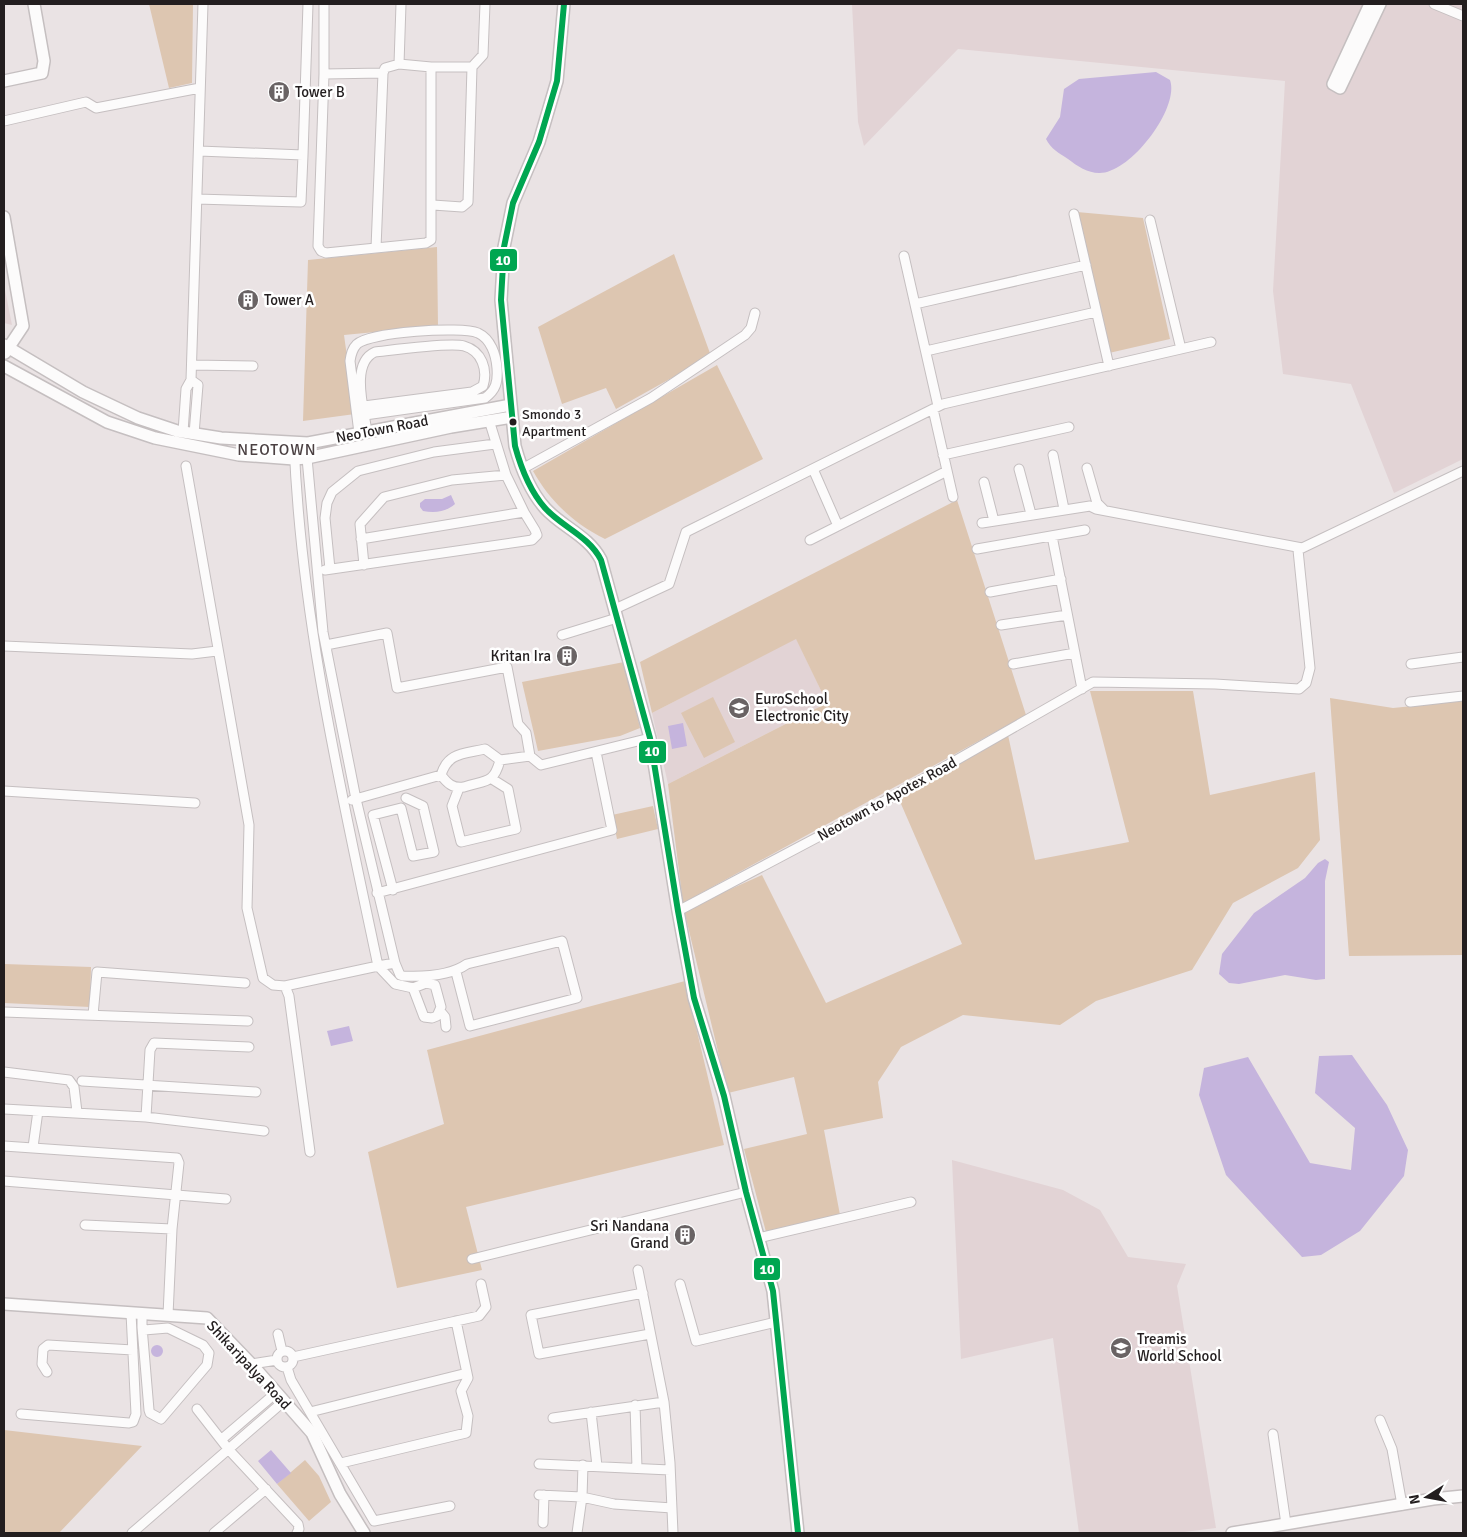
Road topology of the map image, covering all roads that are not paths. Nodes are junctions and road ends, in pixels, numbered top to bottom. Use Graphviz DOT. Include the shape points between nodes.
graph roads {
  1 [pos="34,4"];
  2 [pos="203,4"];
  3 [pos="308,4"];
  4 [pos="324,4"];
  5 [pos="401,4"];
  6 [pos="484,4"];
  7 [pos="564,4"];
  8 [pos="1370,4"];
  9 [pos="1380,4"];
  10 [pos="1434,4"];
  11 [pos="1463,16"];
  12 [pos="399,64"];
  13 [pos="432,67"];
  14 [pos="472,67"];
  15 [pos="383,73"];
  16 [pos="324,74"];
  17 [pos="4,81"];
  18 [pos="200,88"];
  19 [pos="4,121"];
  20 [pos="198,151"];
  21 [pos="303,155"];
  22 [pos="197,199"];
  23 [pos="433,205"];
  24 [pos="1074,214"];
  25 [pos="4,217"];
  26 [pos="1150,220"];
  27 [pos="376,248"];
  28 [pos="904,256"];
  29 [pos="1086,264"];
  30 [pos="915,304"];
  31 [pos="1096,312"];
  32 [pos="755,313"];
  33 [pos="1211,342"];
  34 [pos="5,349"];
  35 [pos="1181,349"];
  36 [pos="926,351"];
  37 [pos="192,365"];
  38 [pos="4,366"];
  39 [pos="253,366"];
  40 [pos="1108,366"];
  41 [pos="936,407"];
  42 [pos="364,411"];
  43 [pos="512,411"];
  44 [pos="493,423"];
  45 [pos="1069,427"];
  46 [pos="188,433"];
  47 [pos="363,433"];
  48 [pos="294,443"];
  49 [pos="308,443"];
  50 [pos="495,444"];
  51 [pos="944,455"];
  52 [pos="1053,455"];
  53 [pos="307,458"];
  54 [pos="294,459"];
  55 [pos="186,466"];
  56 [pos="1087,468"];
  57 [pos="522,469"];
  58 [pos="813,469"];
  59 [pos="1019,469"];
  60 [pos="947,471"];
  61 [pos="1463,471"];
  62 [pos="506,476"];
  63 [pos="984,482"];
  64 [pos="953,497"];
  65 [pos="1064,509"];
  66 [pos="1104,510"];
  67 [pos="524,512"];
  68 [pos="1031,514"];
  69 [pos="994,521"];
  70 [pos="982,523"];
  71 [pos="838,526"];
  72 [pos="1085,530"];
  73 [pos="1052,536"];
  74 [pos="361,538"];
  75 [pos="810,540"];
  76 [pos="977,549"];
  77 [pos="1300,549"];
  78 [pos="364,565"];
  79 [pos="324,570"];
  80 [pos="1061,579"];
  81 [pos="990,592"];
  82 [pos="616,614"];
  83 [pos="1068,615"];
  84 [pos="1001,625"];
  85 [pos="562,636"];
  86 [pos="4,646"];
  87 [pos="326,646"];
  88 [pos="217,651"];
  89 [pos="1075,653"];
  90 [pos="1463,657"];
  91 [pos="1013,664"];
  92 [pos="1411,664"];
  93 [pos="1082,689"];
  94 [pos="1463,696"];
  95 [pos="1410,702"];
  96 [pos="650,738"];
  97 [pos="596,752"];
  98 [pos="530,756"];
  99 [pos="500,760"];
  100 [pos="441,775"];
  101 [pos="492,778"];
  102 [pos="403,785"];
  103 [pos="459,788"];
  104 [pos="4,791"];
  105 [pos="406,798"];
  106 [pos="356,799"];
  107 [pos="344,802"];
  108 [pos="195,803"];
  109 [pos="401,808"];
  110 [pos="393,890"];
  111 [pos="378,894"];
  112 [pos="678,911"];
  113 [pos="395,963"];
  114 [pos="378,966"];
  115 [pos="456,972"];
  116 [pos="245,983"];
  117 [pos="284,986"];
  118 [pos="413,988"];
  119 [pos="440,1011"];
  120 [pos="4,1012"];
  121 [pos="93,1015"];
  122 [pos="248,1021"];
  123 [pos="446,1027"];
  124 [pos="249,1047"];
  125 [pos="4,1072"];
  126 [pos="82,1082"];
  127 [pos="148,1086"];
  128 [pos="256,1092"];
  129 [pos="4,1109"];
  130 [pos="38,1111"];
  131 [pos="76,1112"];
  132 [pos="146,1118"];
  133 [pos="264,1131"];
  134 [pos="4,1146"];
  135 [pos="33,1147"];
  136 [pos="310,1152"];
  137 [pos="4,1181"];
  138 [pos="746,1192"];
  139 [pos="177,1194"];
  140 [pos="226,1200"];
  141 [pos="911,1202"];
  142 [pos="84,1225"];
  143 [pos="172,1230"];
  144 [pos="758,1238"];
  145 [pos="472,1258"];
  146 [pos="638,1270"];
  147 [pos="481,1284"];
  148 [pos="680,1284"];
  149 [pos="642,1293"];
  150 [pos="4,1304"];
  151 [pos="141,1313"];
  152 [pos="168,1315"];
  153 [pos="456,1321"];
  154 [pos="776,1322"];
  155 [pos="145,1329"];
  156 [pos="278,1334"];
  157 [pos="650,1334"];
  158 [pos="133,1350"];
  159 [pos="282,1351"];
  160 [pos="294,1357"];
  161 [pos="277,1360"];
  162 [pos="252,1364"];
  163 [pos="287,1367"];
  164 [pos="47,1372"];
  165 [pos="467,1373"];
  166 [pos="281,1397"];
  167 [pos="664,1402"];
  168 [pos="635,1405"];
  169 [pos="197,1409"];
  170 [pos="310,1412"];
  171 [pos="591,1412"];
  172 [pos="21,1414"];
  173 [pos="553,1418"];
  174 [pos="1380,1420"];
  175 [pos="1273,1434"];
  176 [pos="222,1439"];
  177 [pos="229,1450"];
  178 [pos="341,1463"];
  179 [pos="538,1464"];
  180 [pos="583,1465"];
  181 [pos="597,1466"];
  182 [pos="637,1468"];
  183 [pos="670,1470"];
  184 [pos="266,1489"];
  185 [pos="1463,1496"];
  186 [pos="582,1497"];
  187 [pos="1402,1504"];
  188 [pos="450,1506"];
  189 [pos="672,1508"];
  190 [pos="374,1521"];
  191 [pos="544,1523"];
  192 [pos="1286,1524"];
  193 [pos="363,1532"];
  194 [pos="132,1533"];
  195 [pos="214,1533"];
  196 [pos="297,1533"];
  197 [pos="577,1533"];
  198 [pos="674,1533"];
  199 [pos="798,1533"];
  200 [pos="1232,1533"];
  1 -- 17 [label="street" via="44,61 42,73"];
  2 -- 18 [label="street"];
  3 -- 21 [label="street"];
  4 -- 16 [label="street"];
  5 -- 12 [label="street"];
  6 -- 14 [label="street" via="483,55"];
  7 -- 43 [label="street" via="557,81 539,142 513,203 504,247 501,300"];
  8 -- 9 [label="street" via="1336,86"];
  10 -- 11 [label="street"];
  12 -- 13 [label="street"];
  12 -- 15 [label="street" via="385,68"];
  13 -- 14 [label="street"];
  13 -- 23 [label="street"];
  14 -- 23 [label="street" via="468,202 462,207"];
  15 -- 16 [label="street"];
  15 -- 27 [label="street"];
  16 -- 27 [label="street" via="318,246 326,252"];
  18 -- 19 [label="street" via="96,108 86,102"];
  18 -- 20 [label="street"];
  20 -- 21 [label="street"];
  20 -- 22 [label="street"];
  21 -- 22 [label="street" via="301,202"];
  22 -- 37 [label="street"];
  23 -- 27 [label="street" via="431,240"];
  24 -- 29 [label="street"];
  25 -- 34 [label="street" via="23,326"];
  26 -- 35 [label="street"];
  28 -- 30 [label="street"];
  29 -- 30 [label="street"];
  29 -- 31 [label="street"];
  30 -- 36 [label="street"];
  31 -- 36 [label="street"];
  31 -- 40 [label="street"];
  32 -- 57 [label="street" via="751,328 745,335 651,398"];
  33 -- 35 [label="street"];
  34 -- 46 [label="street, NeoTown Road" via="138,418"];
  35 -- 40 [label="street"];
  36 -- 41 [label="street"];
  37 -- 39 [label="street"];
  37 -- 46 [label="street" via="192,380 186,389"];
  38 -- 54 [label="street, NeoTown Road" via="107,422 155,438 239,455"];
  40 -- 41 [label="street"];
  41 -- 51 [label="street"];
  41 -- 58 [label="street"];
  42 -- 42 [label="street" via="360,367 365,358 375,352 466,346 479,355 485,368 483,386 472,392"];
  42 -- 47 [label="street"];
  42 -- 47 [label="street" via="485,398 496,387 498,379 497,362 488,341 467,330 378,336 358,343 350,361"];
  43 -- 44 [label="street, NeoTown Road"];
  43 -- 47 [label="street, NeoTown Road"];
  43 -- 57 [label="street" via="515,446"];
  44 -- 50 [label="street"];
  44 -- 53 [label="street, NeoTown Road"];
  45 -- 51 [label="street"];
  46 -- 48 [label="street, NeoTown Road"];
  47 -- 49 [label="street, NeoTown Road"];
  48 -- 49 [label="street, NeoTown Road"];
  48 -- 54 [label="street"];
  49 -- 53 [label="street"];
  50 -- 62 [label="street"];
  50 -- 79 [label="street" via="434,452 358,471 332,492 327,503"];
  51 -- 60 [label="street"];
  52 -- 65 [label="street"];
  53 -- 54 [label="street, NeoTown Road"];
  53 -- 79 [label="street"];
  54 -- 107 [label="street" via="304,573"];
  55 -- 88 [label="street"];
  56 -- 66 [label="street" via="1098,503"];
  57 -- 82 [label="street" via="532,492 546,509 595,548"];
  58 -- 71 [label="street"];
  58 -- 82 [label="street" via="686,532 669,584"];
  59 -- 68 [label="street"];
  60 -- 64 [label="street"];
  60 -- 71 [label="street"];
  61 -- 77 [label="street"];
  62 -- 67 [label="street"];
  62 -- 74 [label="street" via="452,480 384,497 360,524"];
  63 -- 69 [label="street"];
  65 -- 66 [label="street" via="1090,506"];
  65 -- 68 [label="street"];
  66 -- 77 [label="street"];
  67 -- 74 [label="street"];
  67 -- 78 [label="street" via="536,530 532,540"];
  68 -- 69 [label="street"];
  69 -- 70 [label="street"];
  71 -- 75 [label="street"];
  72 -- 73 [label="street"];
  73 -- 76 [label="street"];
  73 -- 80 [label="street"];
  74 -- 78 [label="street"];
  77 -- 93 [label="street, Neotown to Apotex Road" via="1310,668 1306,683 1299,689 1094,682"];
  78 -- 79 [label="street"];
  79 -- 87 [label="street"];
  80 -- 81 [label="street"];
  80 -- 83 [label="street"];
  82 -- 85 [label="street"];
  82 -- 96 [label="street"];
  83 -- 84 [label="street"];
  83 -- 89 [label="street"];
  86 -- 88 [label="street" via="192,654"];
  87 -- 98 [label="street" via="387,633 397,688 507,667 518,724 526,733"];
  87 -- 106 [label="street"];
  88 -- 117 [label="street" via="249,825 247,908 263,978 273,985"];
  89 -- 91 [label="street"];
  89 -- 93 [label="street"];
  90 -- 92 [label="street"];
  93 -- 112 [label="street, Neotown to Apotex Road" via="869,810"];
  94 -- 95 [label="street"];
  96 -- 97 [label="street"];
  96 -- 112 [label="street"];
  97 -- 98 [label="street" via="541,765"];
  97 -- 110 [label="street" via="612,830"];
  98 -- 99 [label="street"];
  99 -- 100 [label="street" via="485,748 453,757 444,764"];
  99 -- 101 [label="street" via="497,774"];
  100 -- 102 [label="street"];
  100 -- 103 [label="street" via="448,784"];
  101 -- 103 [label="street"];
  101 -- 103 [label="street" via="508,789 516,829 461,842 452,806"];
  102 -- 105 [label="street"];
  102 -- 106 [label="street"];
  104 -- 108 [label="street"];
  105 -- 109 [label="street"];
  105 -- 109 [label="street" via="423,806 434,852 414,856"];
  106 -- 107 [label="street"];
  106 -- 111 [label="street"];
  107 -- 114 [label="street"];
  109 -- 110 [label="street" via="373,815"];
  110 -- 111 [label="street"];
  111 -- 113 [label="street"];
  112 -- 138 [label="street" via="694,998 724,1096"];
  113 -- 114 [label="street"];
  113 -- 115 [label="street" via="403,976"];
  114 -- 117 [label="street"];
  114 -- 118 [label="street" via="395,984"];
  115 -- 115 [label="street" via="468,964 562,941 577,998 470,1026"];
  116 -- 121 [label="street" via="97,972"];
  117 -- 136 [label="street" via="289,996"];
  118 -- 119 [label="street" via="426,983 435,985"];
  118 -- 119 [label="street" via="424,1017 432,1018"];
  119 -- 123 [label="street" via="445,1017"];
  120 -- 121 [label="street"];
  121 -- 122 [label="street"];
  124 -- 127 [label="street" via="154,1043 150,1050"];
  125 -- 131 [label="street" via="69,1080 74,1087"];
  126 -- 127 [label="street"];
  127 -- 128 [label="street"];
  127 -- 132 [label="street"];
  129 -- 130 [label="street"];
  130 -- 131 [label="street"];
  130 -- 135 [label="street"];
  131 -- 132 [label="street"];
  132 -- 133 [label="street"];
  134 -- 135 [label="street"];
  135 -- 139 [label="street" via="175,1156 179,1163"];
  137 -- 139 [label="street"];
  138 -- 144 [label="street"];
  138 -- 145 [label="street"];
  139 -- 140 [label="street"];
  139 -- 143 [label="street"];
  141 -- 144 [label="street"];
  142 -- 143 [label="street"];
  143 -- 152 [label="street"];
  144 -- 154 [label="street" via="773,1291"];
  146 -- 149 [label="street"];
  147 -- 153 [label="street" via="486,1307 484,1313"];
  148 -- 154 [label="street" via="696,1341"];
  149 -- 157 [label="street"];
  149 -- 157 [label="street" via="531,1315 539,1354"];
  150 -- 151 [label="street, Shikaripalya Road"];
  151 -- 152 [label="street, Shikaripalya Road"];
  151 -- 155 [label="street"];
  151 -- 158 [label="street"];
  152 -- 162 [label="street, Shikaripalya Road" via="207,1318"];
  153 -- 160 [label="street"];
  153 -- 165 [label="street"];
  154 -- 199 [label="street"];
  155 -- 155 [label="street" via="149,1410 161,1419 207,1365 209,1353 203,1345 168,1328"];
  156 -- 159 [label="street"];
  157 -- 167 [label="street"];
  158 -- 164 [label="street" via="48,1345 43,1349 41,1362"];
  158 -- 172 [label="street" via="136,1414 133,1422"];
  159 -- 160 [label="street" via="288,1350"];
  159 -- 161 [label="street"];
  160 -- 163 [label="street"];
  161 -- 162 [label="street"];
  161 -- 163 [label="street"];
  162 -- 166 [label="street, Shikaripalya Road"];
  163 -- 170 [label="street"];
  165 -- 170 [label="street"];
  165 -- 178 [label="street" via="468,1382 461,1391 468,1416 464,1434"];
  166 -- 176 [label="street"];
  166 -- 177 [label="street"];
  166 -- 193 [label="street, Shikaripalya Road" via="312,1433 340,1494"];
  167 -- 168 [label="street"];
  167 -- 183 [label="street"];
  168 -- 171 [label="street"];
  168 -- 182 [label="street"];
  169 -- 176 [label="street"];
  170 -- 178 [label="street"];
  171 -- 173 [label="street"];
  171 -- 181 [label="street"];
  174 -- 187 [label="street" via="1392,1449"];
  175 -- 192 [label="street"];
  176 -- 177 [label="street"];
  177 -- 184 [label="street"];
  177 -- 194 [label="street"];
  178 -- 190 [label="street"];
  179 -- 180 [label="street"];
  180 -- 181 [label="street"];
  180 -- 186 [label="street"];
  181 -- 182 [label="street"];
  182 -- 183 [label="street"];
  183 -- 189 [label="street"];
  184 -- 195 [label="street"];
  184 -- 196 [label="street" via="298,1524"];
  185 -- 187 [label="street"];
  186 -- 189 [label="street" via="614,1504"];
  186 -- 191 [label="street" via="542,1495"];
  186 -- 197 [label="street"];
  187 -- 192 [label="street"];
  188 -- 190 [label="street"];
  189 -- 198 [label="street"];
  190 -- 193 [label="street"];
  192 -- 200 [label="street"];
}
